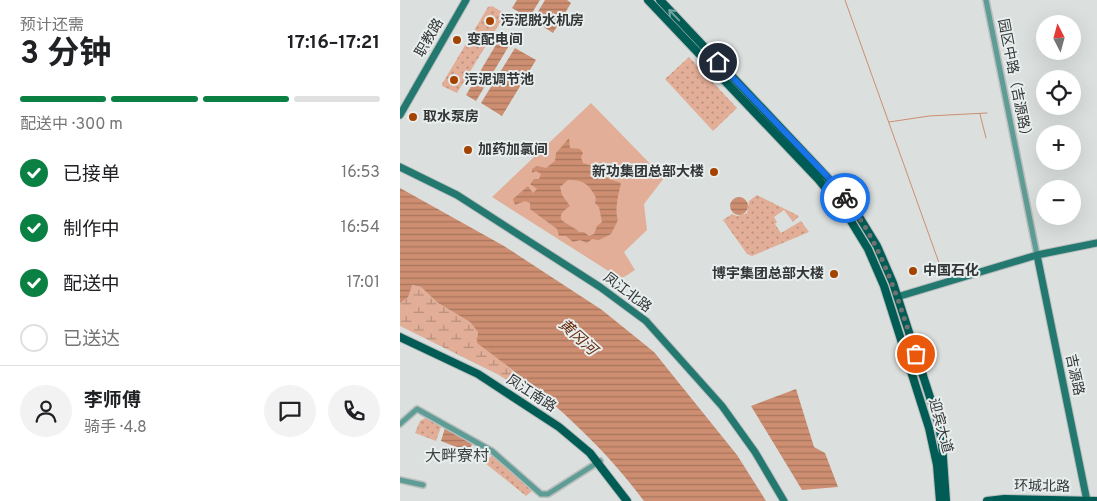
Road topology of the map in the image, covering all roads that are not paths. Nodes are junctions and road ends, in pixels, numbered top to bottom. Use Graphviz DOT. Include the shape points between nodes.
graph roads {
  1 [pos="465,0"];
  2 [pos="648,0"];
  3 [pos="660,0"];
  4 [pos="986,0"];
  5 [pos="684,32"];
  6 [pos="400,115"];
  7 [pos="400,167"];
  8 [pos="827,176"];
  9 [pos="821,182"];
  10 [pos="841,205"];
  11 [pos="830,213"];
  12 [pos="862,222"];
  13 [pos="854,227"];
  14 [pos="1097,243"];
  15 [pos="1037,255"];
  16 [pos="884,264"];
  17 [pos="876,268"];
  18 [pos="897,296"];
  19 [pos="903,314"];
  20 [pos="894,317"];
  21 [pos="400,337"];
  22 [pos="400,424"];
  23 [pos="600,460"];
  24 [pos="400,480"];
  25 [pos="939,483"];
  26 [pos="423,484"];
  27 [pos="1087,500"];
  28 [pos="628,501"];
  29 [pos="784,501"];
  30 [pos="934,501"];
  31 [pos="940,501"];
  32 [pos="946,501"];
  33 [pos="987,501"];
  34 [pos="1081,501"];
  35 [pos="1097,501"];
  1 -- 6 [label="street, 职教路"];
  2 -- 5 [label="main road, 迎宾大道"];
  5 -- 3 [label="main road, 迎宾大道, one-way"];
  4 -- 15 [label="street, 园区中路（吉源路）"];
  5 -- 8 [label="main road, 迎宾大道"];
  5 -- 9 [label="main road, 迎宾大道"];
  7 -- 29 [label="street, 凤江北路" via="457,195 600,287 646,321 722,406"];
  8 -- 9 [label="main road"];
  8 -- 12 [label="main road, 迎宾大道"];
  9 -- 13 [label="main road, 迎宾大道"];
  10 -- 11 [label="street"];
  12 -- 13 [label="main road"];
  12 -- 16 [label="main road, 迎宾大道"];
  13 -- 17 [label="main road, 迎宾大道"];
  14 -- 15 [label="street"];
  15 -- 18 [label="street"];
  15 -- 27 [label="street, 吉源路"];
  16 -- 17 [label="main road"];
  16 -- 18 [label="main road, 迎宾大道"];
  17 -- 20 [label="main road, 迎宾大道"];
  18 -- 19 [label="main road, 迎宾大道"];
  19 -- 20 [label="main road"];
  19 -- 32 [label="main road, 迎宾大道" via="939,425"];
  20 -- 25 [label="main road, 迎宾大道" via="930,428"];
  21 -- 28 [label="main road, 凤江南路" via="478,374 559,427 590,453"];
  22 -- 23 [label="street" via="417,409 492,451 541,494 548,494"];
  24 -- 26 [label="street"];
  25 -- 30 [label="main road"];
  25 -- 31 [label="main road, 迎宾大道"];
  27 -- 34 [label="main road, 环城北路"];
  27 -- 35 [label="main road, 环城北路"];
  33 -- 34 [label="main road, 环城北路"];
}
